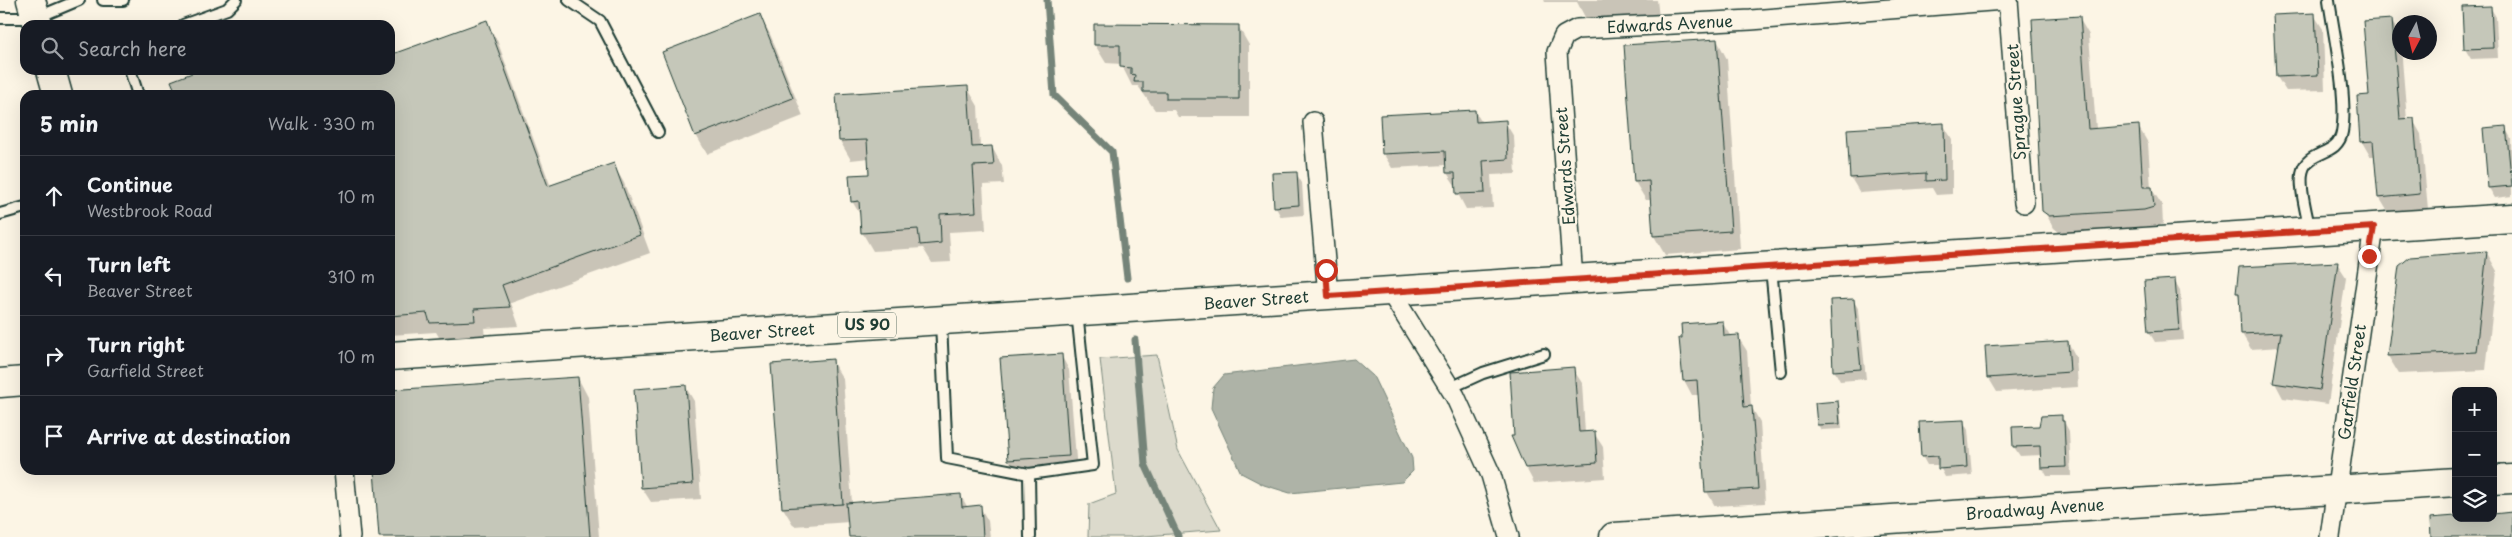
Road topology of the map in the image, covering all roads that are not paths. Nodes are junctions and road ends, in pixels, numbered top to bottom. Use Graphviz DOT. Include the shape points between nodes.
graph roads {
  1 [pos="80,0"];
  2 [pos="103,0"];
  3 [pos="123,0"];
  4 [pos="236,0"];
  5 [pos="569,0"];
  6 [pos="2004,0"];
  7 [pos="2008,0"];
  8 [pos="2329,0"];
  9 [pos="35,14"];
  10 [pos="0,18"];
  11 [pos="197,20"];
  12 [pos="1557,52"];
  13 [pos="52,75"];
  14 [pos="132,75"];
  15 [pos="57,90"];
  16 [pos="136,90"];
  17 [pos="1313,122"];
  18 [pos="658,132"];
  19 [pos="2024,203"];
  20 [pos="20,208"];
  21 [pos="0,214"];
  22 [pos="2512,218"];
  23 [pos="2374,227"];
  24 [pos="2310,231"];
  25 [pos="1771,267"];
  26 [pos="1573,280"];
  27 [pos="1390,291"];
  28 [pos="1328,296"];
  29 [pos="1077,312"];
  30 [pos="941,320"];
  31 [pos="1544,354"];
  32 [pos="395,356"];
  33 [pos="1781,372"];
  34 [pos="20,381"];
  35 [pos="0,383"];
  36 [pos="1450,388"];
  37 [pos="1029,474"];
  38 [pos="344,475"];
  39 [pos="2512,479"];
  40 [pos="2497,480"];
  41 [pos="2452,482"];
  42 [pos="2337,490"];
  43 [pos="350,537"];
  44 [pos="1030,537"];
  45 [pos="1510,537"];
  46 [pos="1614,537"];
  47 [pos="2330,537"];
  1 -- 9 [label="lane"];
  2 -- 3 [label="lane"];
  4 -- 11 [label="lane" via="228,9"];
  5 -- 18 [label="lane" via="600,21"];
  6 -- 12 [label="street, Edwards Avenue" via="1751,20 1577,28 1564,36"];
  7 -- 19 [label="street, Sprague Street"];
  8 -- 24 [label="lane" via="2344,113 2338,142 2304,168 2302,181"];
  9 -- 10 [label="lane"];
  12 -- 26 [label="street, Edwards Street"];
  13 -- 15 [label="main road"];
  14 -- 16 [label="lane"];
  17 -- 28 [label="street"];
  20 -- 21 [label="lane"];
  22 -- 23 [label="main road, Beaver Street / US 90"];
  23 -- 24 [label="main road, Beaver Street / US 90"];
  23 -- 42 [label="street, Garfield Street"];
  24 -- 25 [label="main road, Beaver Street / US 90"];
  25 -- 26 [label="main road, Beaver Street / US 90"];
  25 -- 33 [label="lane"];
  26 -- 27 [label="main road, Beaver Street / US 90"];
  27 -- 28 [label="main road, Beaver Street / US 90"];
  27 -- 36 [label="street"];
  28 -- 29 [label="main road, Beaver Street / US 90"];
  29 -- 30 [label="main road, Beaver Street / US 90"];
  29 -- 37 [label="lane" via="1093,465"];
  30 -- 32 [label="main road, Beaver Street / US 90"];
  30 -- 37 [label="lane" via="946,458"];
  31 -- 36 [label="lane" via="1483,373"];
  34 -- 35 [label="main road"];
  36 -- 45 [label="street" via="1491,475"];
  37 -- 44 [label="lane"];
  38 -- 43 [label="street"];
  39 -- 40 [label="main road"];
  41 -- 42 [label="main road, Broadway Avenue"];
  42 -- 46 [label="main road, Broadway Avenue"];
  42 -- 47 [label="street, Garfield Street"];
}
